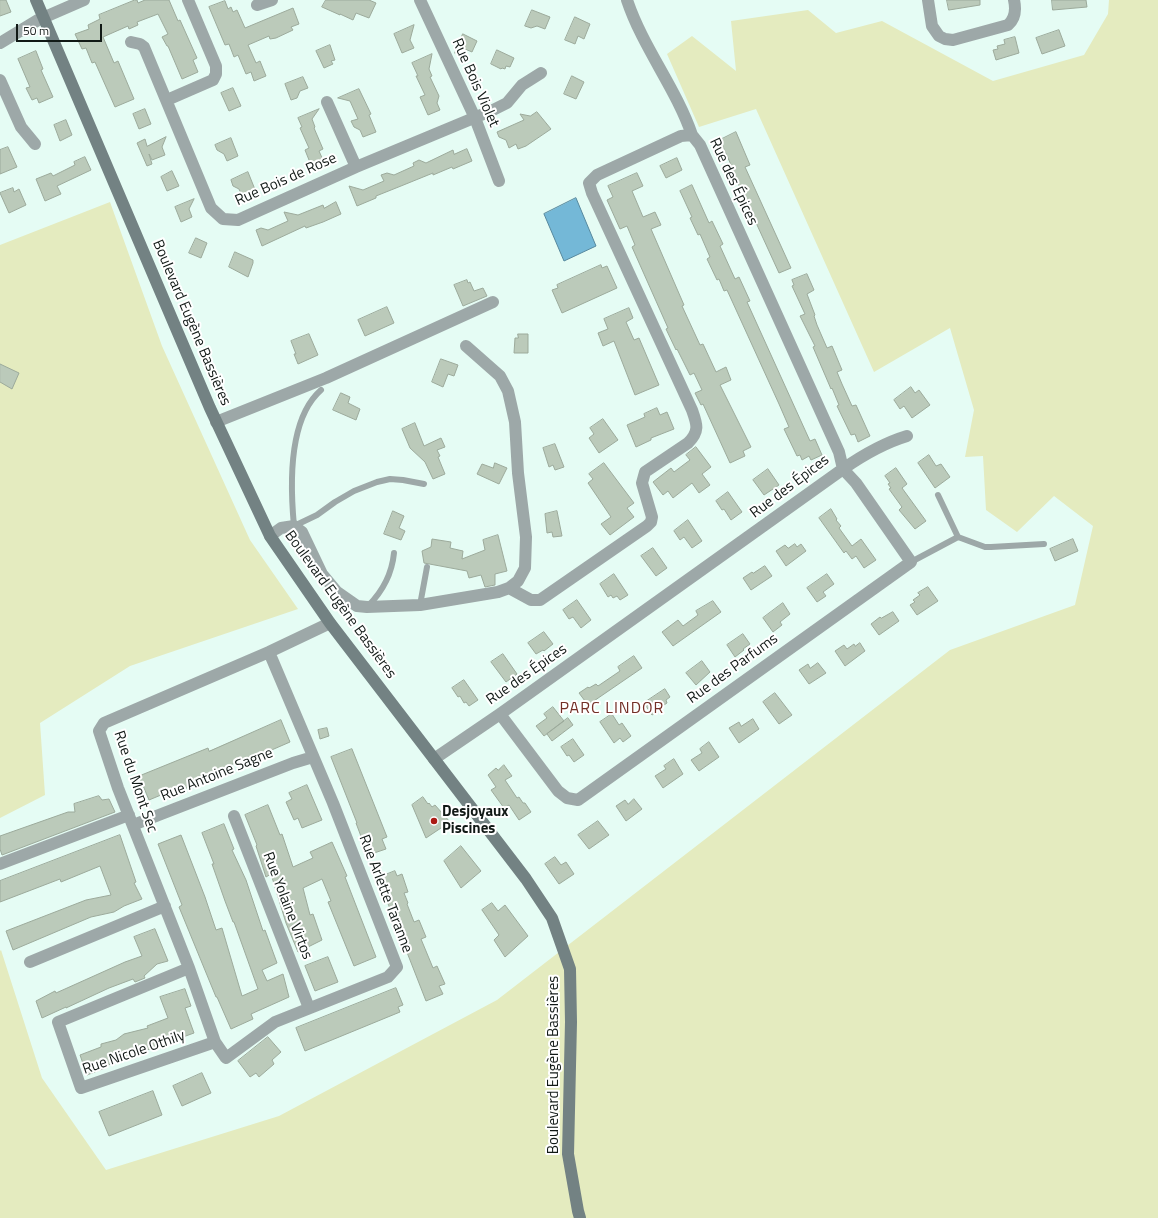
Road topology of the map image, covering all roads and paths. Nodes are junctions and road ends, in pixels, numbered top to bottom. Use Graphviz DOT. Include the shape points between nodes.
graph roads {
  1 [pos="36,0"];
  2 [pos="84,0"];
  3 [pos="188,0"];
  4 [pos="272,0"];
  5 [pos="420,0"];
  6 [pos="928,0"];
  7 [pos="1014,0"];
  8 [pos="628,1"];
  9 [pos="257,5"];
  10 [pos="43,18"];
  11 [pos="131,42"];
  12 [pos="0,43"];
  13 [pos="541,73"];
  14 [pos="0,80"];
  15 [pos="167,100"];
  16 [pos="327,102"];
  17 [pos="475,118"];
  18 [pos="692,135"];
  19 [pos="35,144"];
  20 [pos="356,167"];
  21 [pos="499,181"];
  22 [pos="493,302"];
  23 [pos="466,346"];
  24 [pos="322,390"];
  25 [pos="216,422"];
  26 [pos="907,436"];
  27 [pos="843,469"];
  28 [pos="424,484"];
  29 [pos="938,495"];
  30 [pos="294,526"];
  31 [pos="270,536"];
  32 [pos="958,538"];
  33 [pos="1044,544"];
  34 [pos="394,553"];
  35 [pos="911,562"];
  36 [pos="427,567"];
  37 [pos="509,588"];
  38 [pos="420,605"];
  39 [pos="367,607"];
  40 [pos="330,623"];
  41 [pos="269,652"];
  42 [pos="500,714"];
  43 [pos="313,757"];
  44 [pos="434,759"];
  45 [pos="234,816"];
  46 [pos="131,820"];
  47 [pos="0,864"];
  48 [pos="165,906"];
  49 [pos="30,962"];
  50 [pos="189,968"];
  51 [pos="309,1008"];
  52 [pos="215,1042"];
  53 [pos="226,1058"];
  54 [pos="580,1218"];
  1 -- 10 [label="street, Boulevard Eugène Bassières"];
  2 -- 10 [label="street"];
  3 -- 15 [label="street" via="216,66 216,74 213,80"];
  4 -- 9 [label="street"];
  5 -- 17 [label="street, Rue Bois Violet"];
  6 -- 7 [label="street" via="932,26 939,36 949,40 1008,25 1014,16"];
  8 -- 18 [label="street" via="642,35 669,83"];
  10 -- 12 [label="street"];
  10 -- 25 [label="street, Boulevard Eugène Bassières"];
  11 -- 15 [label="street, Rue Bois de Rose" via="144,47"];
  13 -- 17 [label="street, Rue Bois de Rose" via="522,85 507,103"];
  14 -- 19 [label="street" via="21,127"];
  15 -- 20 [label="street, Rue Bois de Rose" via="211,208 223,220 238,220"];
  16 -- 20 [label="street"];
  17 -- 20 [label="street, Rue Bois de Rose"];
  17 -- 21 [label="street, Rue Bois Violet"];
  18 -- 27 [label="street, Rue des Épices" via="700,145 839,452"];
  18 -- 37 [label="street, Rue des Épices" via="681,136 597,175 589,183 692,410 697,431 688,443 645,472 642,483 652,517 647,526 540,600 531,600"];
  22 -- 25 [label="street" via="326,378"];
  23 -- 37 [label="street" via="500,376 508,391 515,422 526,537 525,568 518,580"];
  24 -- 30 [label="lane" via="310,402 300,422 292,469"];
  25 -- 31 [label="street, Boulevard Eugène Bassières"];
  26 -- 27 [label="street" via="858,459"];
  27 -- 35 [label="street" via="856,483"];
  27 -- 42 [label="street, Rue des Épices"];
  28 -- 30 [label="lane" via="390,479 376,482 354,491 317,515"];
  29 -- 32 [label="lane"];
  30 -- 31 [label="street" via="281,528"];
  30 -- 39 [label="street" via="302,532 322,574 337,592 357,606"];
  31 -- 40 [label="street, Boulevard Eugène Bassières"];
  32 -- 33 [label="lane" via="985,547"];
  32 -- 35 [label="lane"];
  34 -- 39 [label="lane" via="382,588"];
  35 -- 42 [label="street, Rue des Parfums" via="578,800 567,798 558,791"];
  36 -- 38 [label="lane"];
  37 -- 38 [label="street"];
  38 -- 39 [label="street"];
  40 -- 41 [label="street, Rue du Mont Sec"];
  40 -- 44 [label="street, Boulevard Eugène Bassières"];
  41 -- 43 [label="street, Rue Arlette Taranne"];
  41 -- 46 [label="street, Rue du Mont Sec" via="104,723 99,730"];
  42 -- 44 [label="street, Rue des Épices"];
  43 -- 46 [label="street, Rue Antoine Sagne"];
  43 -- 51 [label="street, Rue Arlette Taranne" via="397,967 388,977"];
  44 -- 54 [label="street, Boulevard Eugène Bassières" via="526,879 552,918 570,969 568,1154"];
  45 -- 51 [label="street, Rue Yolaine Virtos"];
  46 -- 47 [label="street, Rue Antoine Sagne"];
  46 -- 48 [label="street, Rue du Mont Sec"];
  48 -- 49 [label="street"];
  48 -- 50 [label="street, Rue du Mont Sec"];
  50 -- 52 [label="street, Rue du Mont Sec"];
  50 -- 52 [label="street, Rue Nicole Othily" via="58,1022 81,1088"];
  51 -- 53 [label="street, Rue Arlette Taranne" via="275,1022"];
  52 -- 53 [label="street, Rue du Mont Sec"];
}
